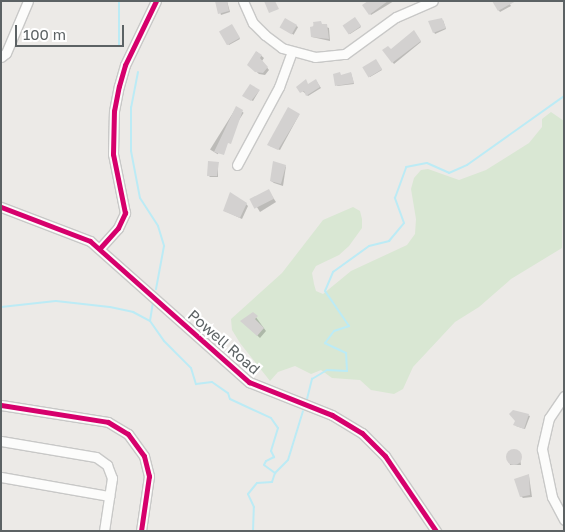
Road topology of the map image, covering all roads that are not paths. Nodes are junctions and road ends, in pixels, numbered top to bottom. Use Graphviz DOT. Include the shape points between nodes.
graph roads {
  1 [pos="28,1"];
  2 [pos="156,1"];
  3 [pos="243,1"];
  4 [pos="433,1"];
  5 [pos="292,52"];
  6 [pos="1,56"];
  7 [pos="237,165"];
  8 [pos="1,207"];
  9 [pos="100,248"];
  10 [pos="564,396"];
  11 [pos="1,405"];
  12 [pos="1,441"];
  13 [pos="1,477"];
  14 [pos="109,496"];
  15 [pos="564,520"];
  16 [pos="104,531"];
  17 [pos="141,531"];
  18 [pos="436,531"];
  1 -- 6 [label="street" via="6,52"];
  2 -- 9 [label="street" via="124,65 119,86 114,111 113,154 125,214 118,228"];
  3 -- 5 [label="street" via="253,23 264,35"];
  4 -- 5 [label="street" via="396,17 345,54 316,58"];
  5 -- 7 [label="street" via="279,88"];
  8 -- 9 [label="street, Powell Road" via="78,235"];
  9 -- 18 [label="street, Powell Road" via="249,382 332,415 371,440"];
  10 -- 15 [label="street" via="550,418 542,449 552,497"];
  11 -- 17 [label="street" via="108,422 128,434 144,456 150,476"];
  12 -- 14 [label="street" via="96,457 107,465 112,478"];
  13 -- 14 [label="street"];
  14 -- 16 [label="street"];
}
